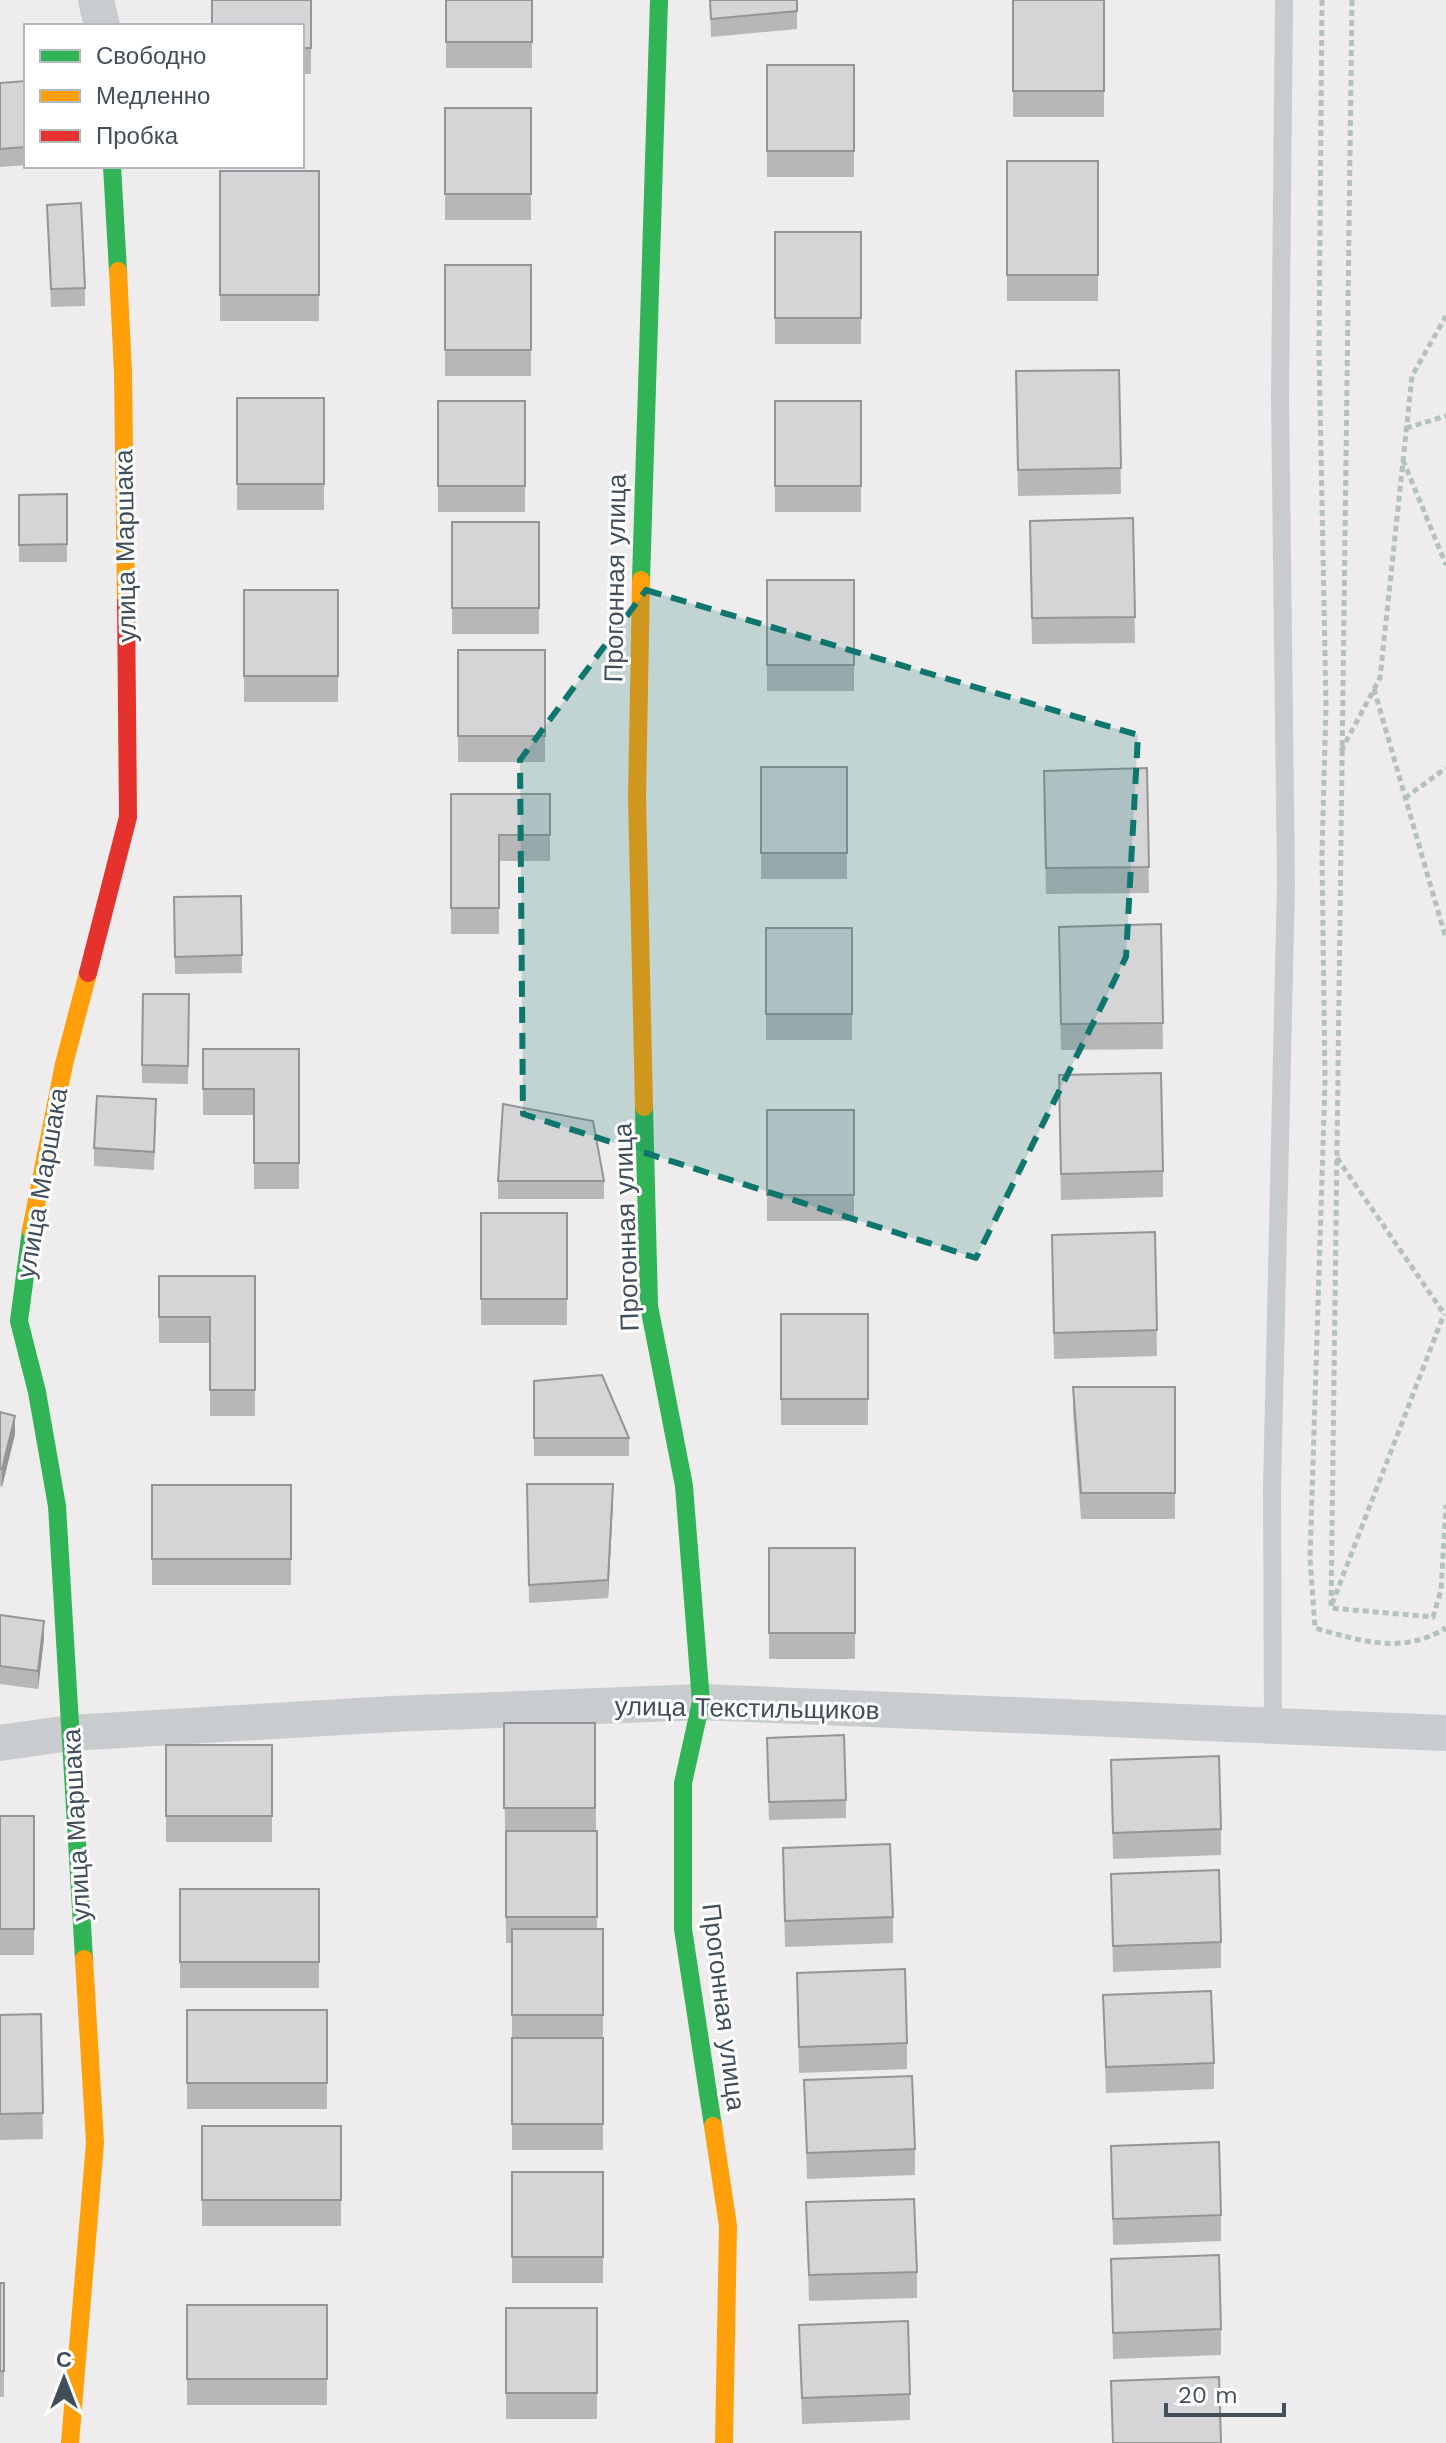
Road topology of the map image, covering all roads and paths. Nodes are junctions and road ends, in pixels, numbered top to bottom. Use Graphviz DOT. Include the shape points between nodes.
graph roads {
  1 [pos="96,0"];
  2 [pos="659,0"];
  3 [pos="1284,0"];
  4 [pos="1322,0"];
  5 [pos="1352,0"];
  6 [pos="102,24"];
  7 [pos="112,168"];
  8 [pos="1446,316"];
  9 [pos="1446,416"];
  10 [pos="1406,428"];
  11 [pos="1403,459"];
  12 [pos="1446,565"];
  13 [pos="1374,688"];
  14 [pos="1341,752"];
  15 [pos="1446,768"];
  16 [pos="1405,798"];
  17 [pos="1446,939"];
  18 [pos="1337,1158"];
  19 [pos="1445,1315"];
  20 [pos="1446,1505"];
  21 [pos="1331,1608"];
  22 [pos="1446,1628"];
  23 [pos="701,1702"];
  24 [pos="1273,1728"];
  25 [pos="70,1733"];
  26 [pos="1446,1733"];
  27 [pos="0,1743"];
  28 [pos="70,2443"];
  29 [pos="724,2443"];
  1 -- 6 [label="street"];
  2 -- 23 [label="street, Прогонная улица" via="637,797 649,1306 684,1486"];
  3 -- 24 [label="lane" via="1280,398 1286,883 1272,1488"];
  4 -- 22 [label="path" via="1325,1082 1310,1558 1315,1628 1367,1643 1424,1641"];
  5 -- 14 [label="path"];
  7 -- 25 [label="street, улица Маршака" via="123,373 128,817 37,1187 19,1321 57,1506"];
  8 -- 10 [label="path" via="1412,376"];
  9 -- 10 [label="path"];
  10 -- 11 [label="path"];
  11 -- 12 [label="path"];
  11 -- 13 [label="path" via="1380,678"];
  13 -- 14 [label="path"];
  13 -- 16 [label="path"];
  14 -- 18 [label="path"];
  15 -- 16 [label="path"];
  16 -- 17 [label="path"];
  18 -- 19 [label="path"];
  18 -- 21 [label="path"];
  19 -- 21 [label="path"];
  20 -- 21 [label="path" via="1441,1590 1433,1617"];
  23 -- 24 [label="street, улица Текстильщиков"];
  23 -- 25 [label="street, улица Текстильщиков"];
  23 -- 29 [label="street, Прогонная улица" via="683,1783 683,1929 728,2226"];
  24 -- 26 [label="street, улица Текстильщиков"];
  25 -- 27 [label="street, улица Текстильщиков"];
  25 -- 28 [label="street, улица Маршака" via="95,2143"];
}
